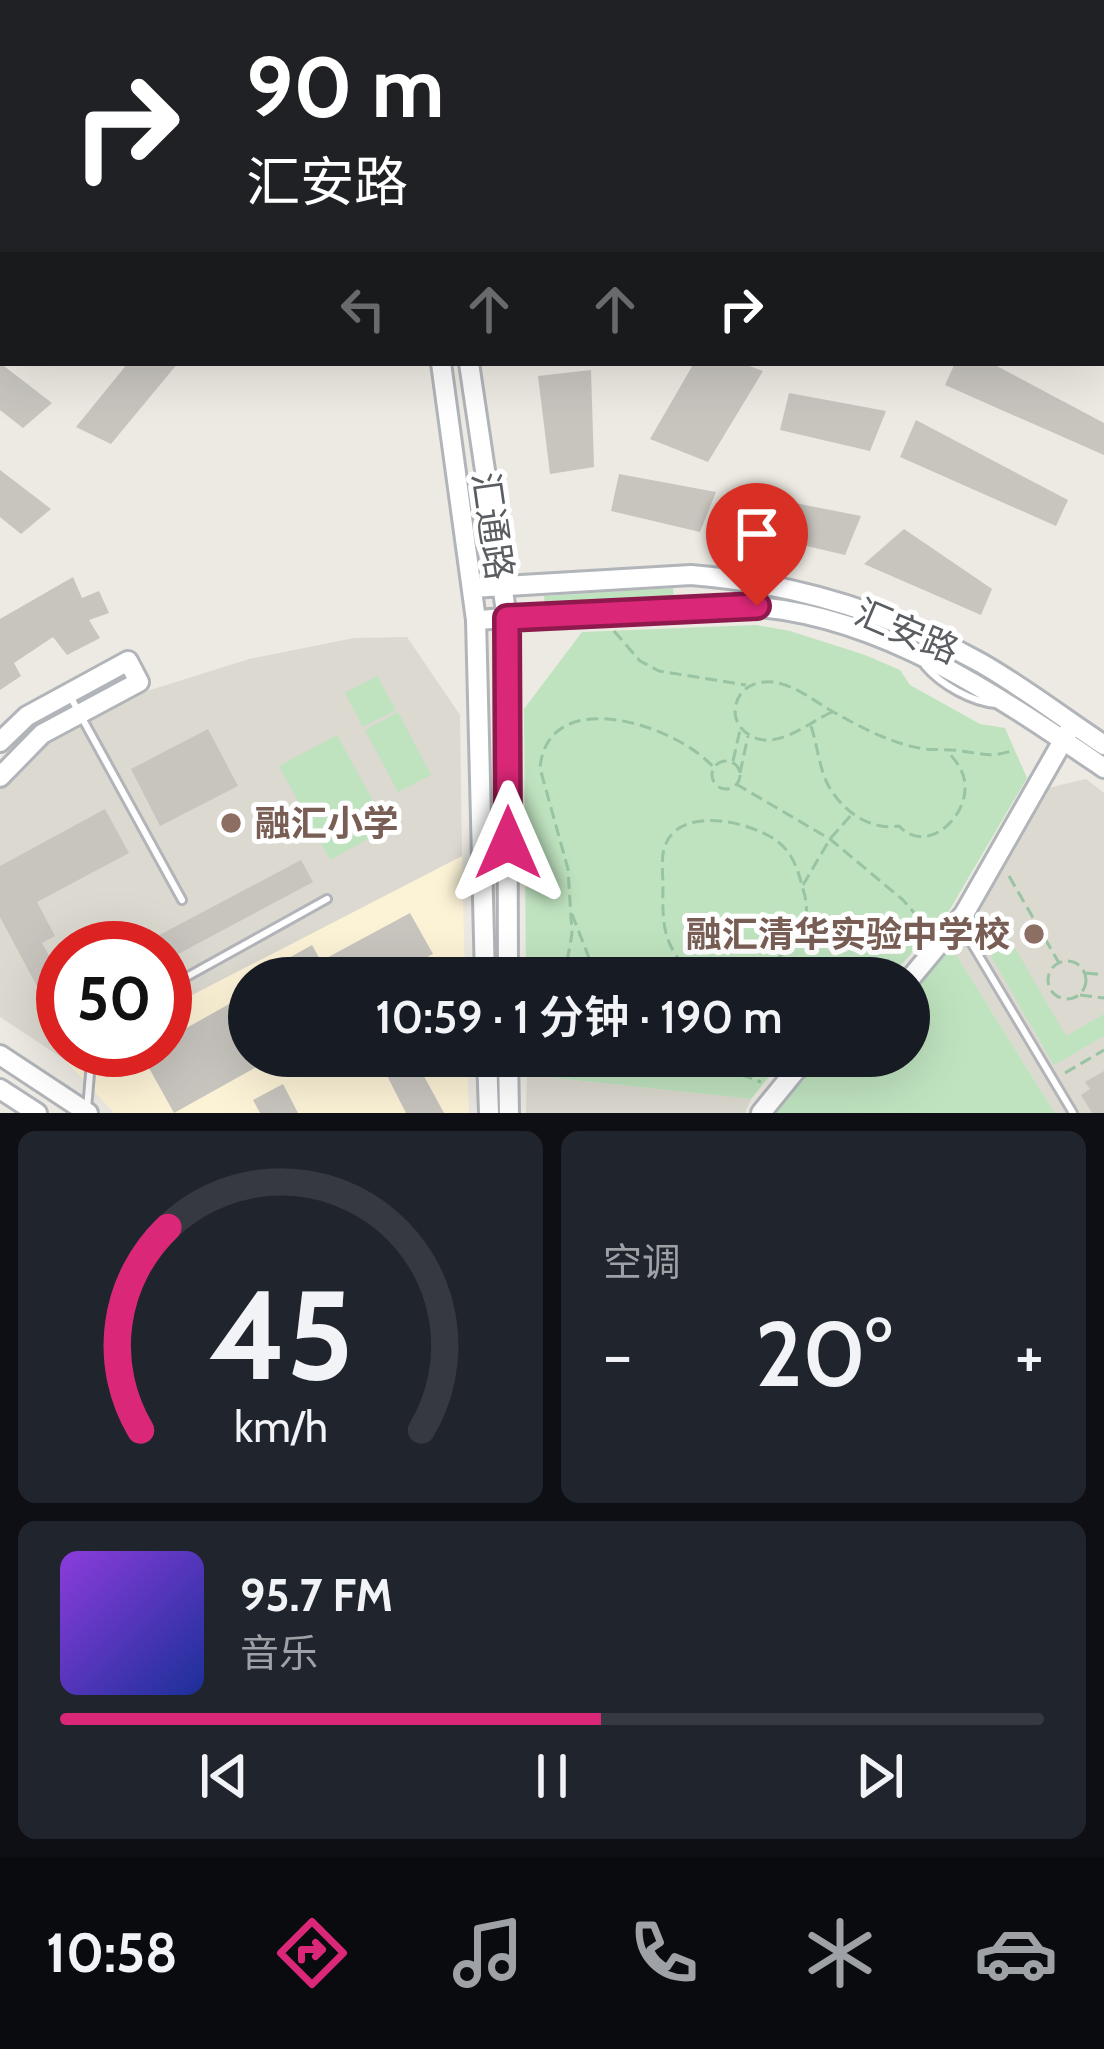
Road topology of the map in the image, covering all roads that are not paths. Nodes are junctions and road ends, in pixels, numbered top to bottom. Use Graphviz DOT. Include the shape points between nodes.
graph roads {
  1 [pos="441,366"];
  2 [pos="470,366"];
  3 [pos="502,585"];
  4 [pos="472,588"];
  5 [pos="507,618"];
  6 [pos="476,620"];
  7 [pos="69,693"];
  8 [pos="80,714"];
  9 [pos="1068,732"];
  10 [pos="0,742"];
  11 [pos="1104,745"];
  12 [pos="1104,768"];
  13 [pos="0,777"];
  14 [pos="327,899"];
  15 [pos="182,900"];
  16 [pos="958,921"];
  17 [pos="484,957"];
  18 [pos="508,957"];
  19 [pos="930,958"];
  20 [pos="192,973"];
  21 [pos="0,1055"];
  22 [pos="90,1077"];
  23 [pos="488,1077"];
  24 [pos="508,1077"];
  25 [pos="790,1077"];
  26 [pos="0,1089"];
  27 [pos="37,1113"];
  28 [pos="88,1113"];
  29 [pos="489,1113"];
  30 [pos="509,1113"];
  31 [pos="761,1113"];
  32 [pos="1073,1113"];
  1 -- 4 [label="street, 汇通路"];
  2 -- 3 [label="street, 汇通路"];
  3 -- 4 [label="street, 汇安路"];
  3 -- 5 [label="street, 汇通路"];
  3 -- 9 [label="street, 汇安路" via="691,574 803,592 883,616 982,664"];
  4 -- 6 [label="street, 汇通路"];
  5 -- 6 [label="street, 汇安路"];
  5 -- 9 [label="street, 汇安路" via="757,606 796,612 872,633"];
  5 -- 18 [label="street, 汇通路"];
  6 -- 17 [label="street, 汇通路"];
  7 -- 8 [label="lane"];
  7 -- 8 [label="street" via="128,661 139,682"];
  7 -- 10 [label="street"];
  8 -- 13 [label="street" via="42,734"];
  8 -- 15 [label="lane"];
  9 -- 11 [label="street, 汇安路"];
  9 -- 12 [label="street, 汇安路"];
  9 -- 16 [label="street"];
  14 -- 20 [label="lane"];
  16 -- 19 [label="street"];
  16 -- 32 [label="lane"];
  21 -- 28 [label="street"];
  22 -- 28 [label="lane"];
  23 -- 29 [label="street"];
  24 -- 30 [label="street"];
  25 -- 31 [label="street"];
  26 -- 27 [label="street"];
}
